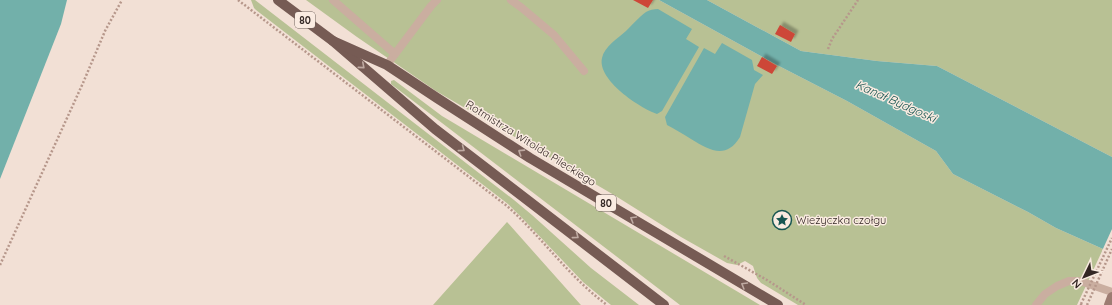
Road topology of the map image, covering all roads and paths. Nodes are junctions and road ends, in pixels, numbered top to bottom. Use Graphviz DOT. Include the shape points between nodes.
graph roads {
  1 [pos="122,0"];
  2 [pos="238,0"];
  3 [pos="278,0"];
  4 [pos="333,0"];
  5 [pos="437,0"];
  6 [pos="511,0"];
  7 [pos="858,0"];
  8 [pos="333,41"];
  9 [pos="828,49"];
  10 [pos="395,54"];
  11 [pos="387,65"];
  12 [pos="584,71"];
  13 [pos="1112,238"];
  14 [pos="1112,250"];
  15 [pos="719,253"];
  16 [pos="0,265"];
  17 [pos="1112,292"];
  18 [pos="1112,298"];
  19 [pos="607,305"];
  20 [pos="664,305"];
  21 [pos="778,305"];
  22 [pos="806,305"];
  23 [pos="1036,305"];
  24 [pos="1081,305"];
  25 [pos="1087,305"];
  26 [pos="1109,305"];
  1 -- 16 [label="path" via="105,31"];
  2 -- 19 [label="path" via="506,206 580,283"];
  3 -- 8 [label="main road, Rotmistrza Witolda Pileckiego / 80"];
  4 -- 10 [label="lane"];
  5 -- 10 [label="lane"];
  6 -- 12 [label="lane" via="554,35"];
  7 -- 9 [label="path"];
  8 -- 11 [label="main road, Rotmistrza Witolda Pileckiego / 80"];
  8 -- 20 [label="main road, Rotmistrza Witolda Pileckiego / 80, one-way" via="435,129"];
  10 -- 11 [label="lane"];
  21 -- 11 [label="main road, Rotmistrza Witolda Pileckiego / 80, one-way" via="530,158"];
  13 -- 24 [label="path, bridge"];
  14 -- 25 [label="path, bridge"];
  15 -- 22 [label="path"];
  17 -- 23 [label="lane" via="1080,281 1069,281 1045,294"];
  18 -- 26 [label="main road"];
}
